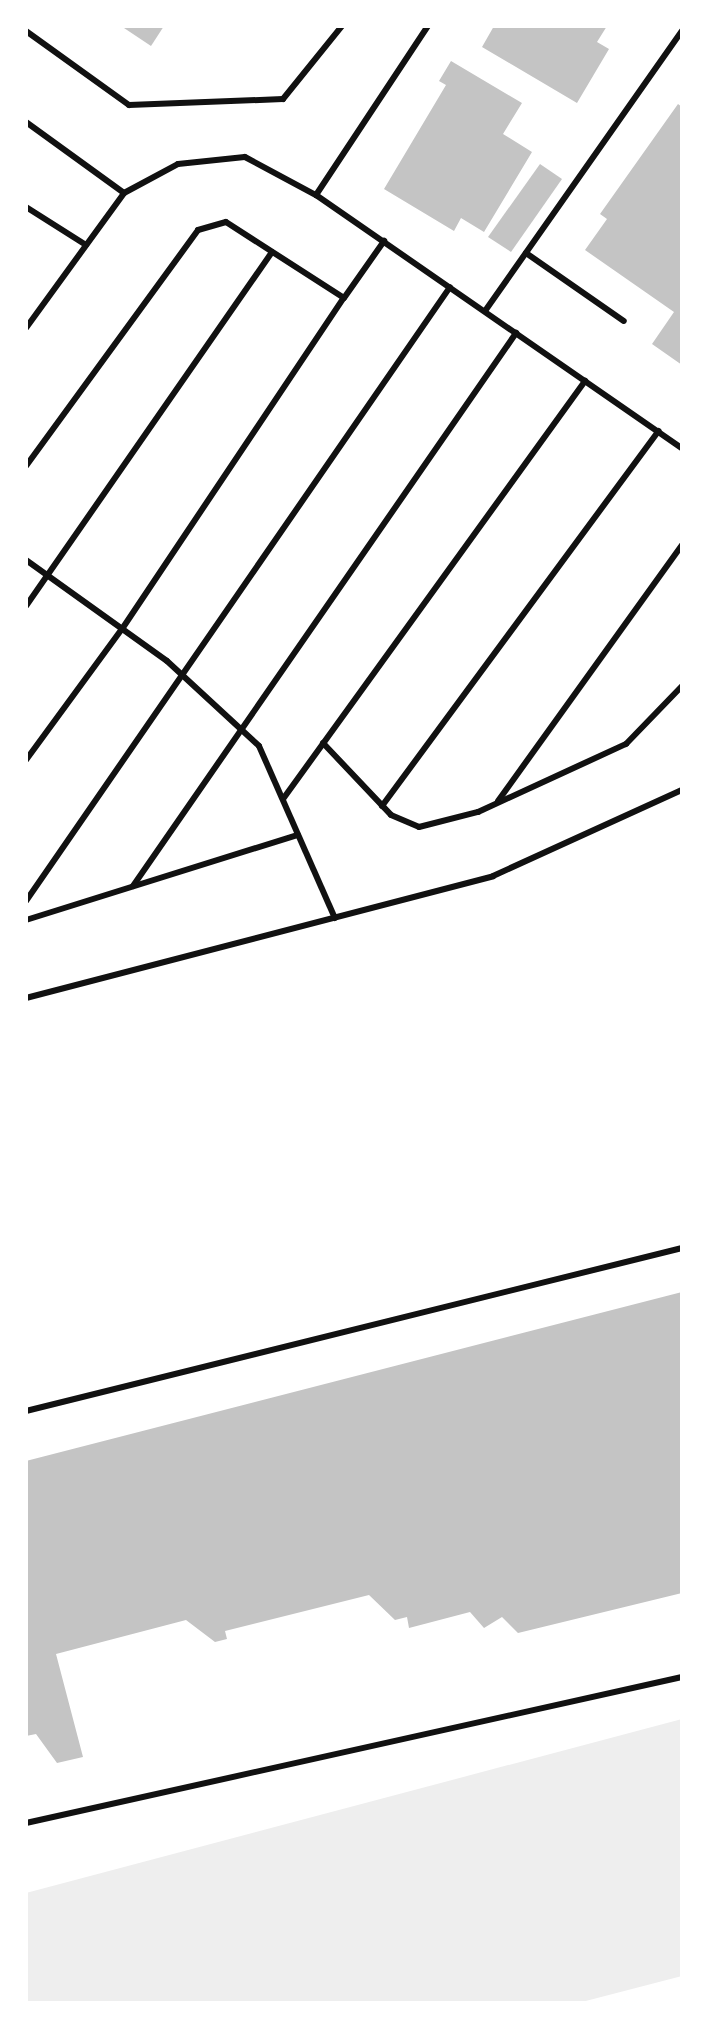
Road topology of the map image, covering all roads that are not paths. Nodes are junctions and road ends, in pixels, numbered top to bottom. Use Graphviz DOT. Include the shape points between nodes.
graph roads {
  1 [pos="342,26"];
  2 [pos="424,27"];
  3 [pos="26,31"];
  4 [pos="682,31"];
  5 [pos="26,122"];
  6 [pos="124,193"];
  7 [pos="316,195"];
  8 [pos="26,207"];
  9 [pos="384,241"];
  10 [pos="86,245"];
  11 [pos="272,252"];
  12 [pos="526,253"];
  13 [pos="450,287"];
  14 [pos="344,298"];
  15 [pos="485,311"];
  16 [pos="624,321"];
  17 [pos="26,328"];
  18 [pos="516,333"];
  19 [pos="585,381"];
  20 [pos="658,431"];
  21 [pos="682,448"];
  22 [pos="26,466"];
  23 [pos="682,545"];
  24 [pos="26,560"];
  25 [pos="48,575"];
  26 [pos="26,606"];
  27 [pos="122,629"];
  28 [pos="183,676"];
  29 [pos="682,686"];
  30 [pos="239,727"];
  31 [pos="323,743"];
  32 [pos="26,760"];
  33 [pos="682,790"];
  34 [pos="283,799"];
  35 [pos="496,804"];
  36 [pos="382,806"];
  37 [pos="298,835"];
  38 [pos="133,886"];
  39 [pos="26,901"];
  40 [pos="335,918"];
  41 [pos="26,920"];
  42 [pos="26,998"];
  43 [pos="682,1248"];
  44 [pos="26,1411"];
  45 [pos="682,1677"];
  46 [pos="26,1823"];
  1 -- 3 [label="lane" via="283,99 129,105"];
  2 -- 7 [label="lane"];
  4 -- 12 [label="lane"];
  5 -- 6 [label="lane"];
  6 -- 7 [label="lane" via="178,164 245,157"];
  6 -- 10 [label="lane"];
  7 -- 9 [label="lane"];
  8 -- 10 [label="lane"];
  9 -- 13 [label="lane"];
  9 -- 14 [label="lane"];
  10 -- 17 [label="lane"];
  11 -- 14 [label="lane"];
  11 -- 22 [label="lane" via="226,222 198,230"];
  11 -- 25 [label="lane"];
  12 -- 15 [label="lane"];
  12 -- 16 [label="lane"];
  13 -- 15 [label="lane"];
  13 -- 28 [label="lane"];
  14 -- 27 [label="lane"];
  15 -- 18 [label="lane"];
  18 -- 19 [label="lane"];
  18 -- 30 [label="lane"];
  19 -- 20 [label="lane"];
  19 -- 31 [label="lane"];
  20 -- 21 [label="lane"];
  20 -- 36 [label="lane"];
  23 -- 35 [label="lane"];
  24 -- 25 [label="lane"];
  25 -- 26 [label="lane"];
  25 -- 27 [label="lane"];
  27 -- 28 [label="lane"];
  27 -- 32 [label="lane"];
  28 -- 30 [label="lane"];
  28 -- 39 [label="lane"];
  29 -- 35 [label="lane" via="626,744"];
  30 -- 34 [label="lane" via="259,746"];
  30 -- 38 [label="lane"];
  31 -- 34 [label="lane"];
  31 -- 36 [label="lane"];
  33 -- 40 [label="lane" via="493,876"];
  34 -- 37 [label="lane"];
  35 -- 36 [label="lane" via="419,827"];
  37 -- 38 [label="lane"];
  37 -- 40 [label="lane"];
  38 -- 41 [label="lane"];
  40 -- 42 [label="lane"];
  43 -- 44 [label="lane"];
  45 -- 46 [label="lane"];
}
